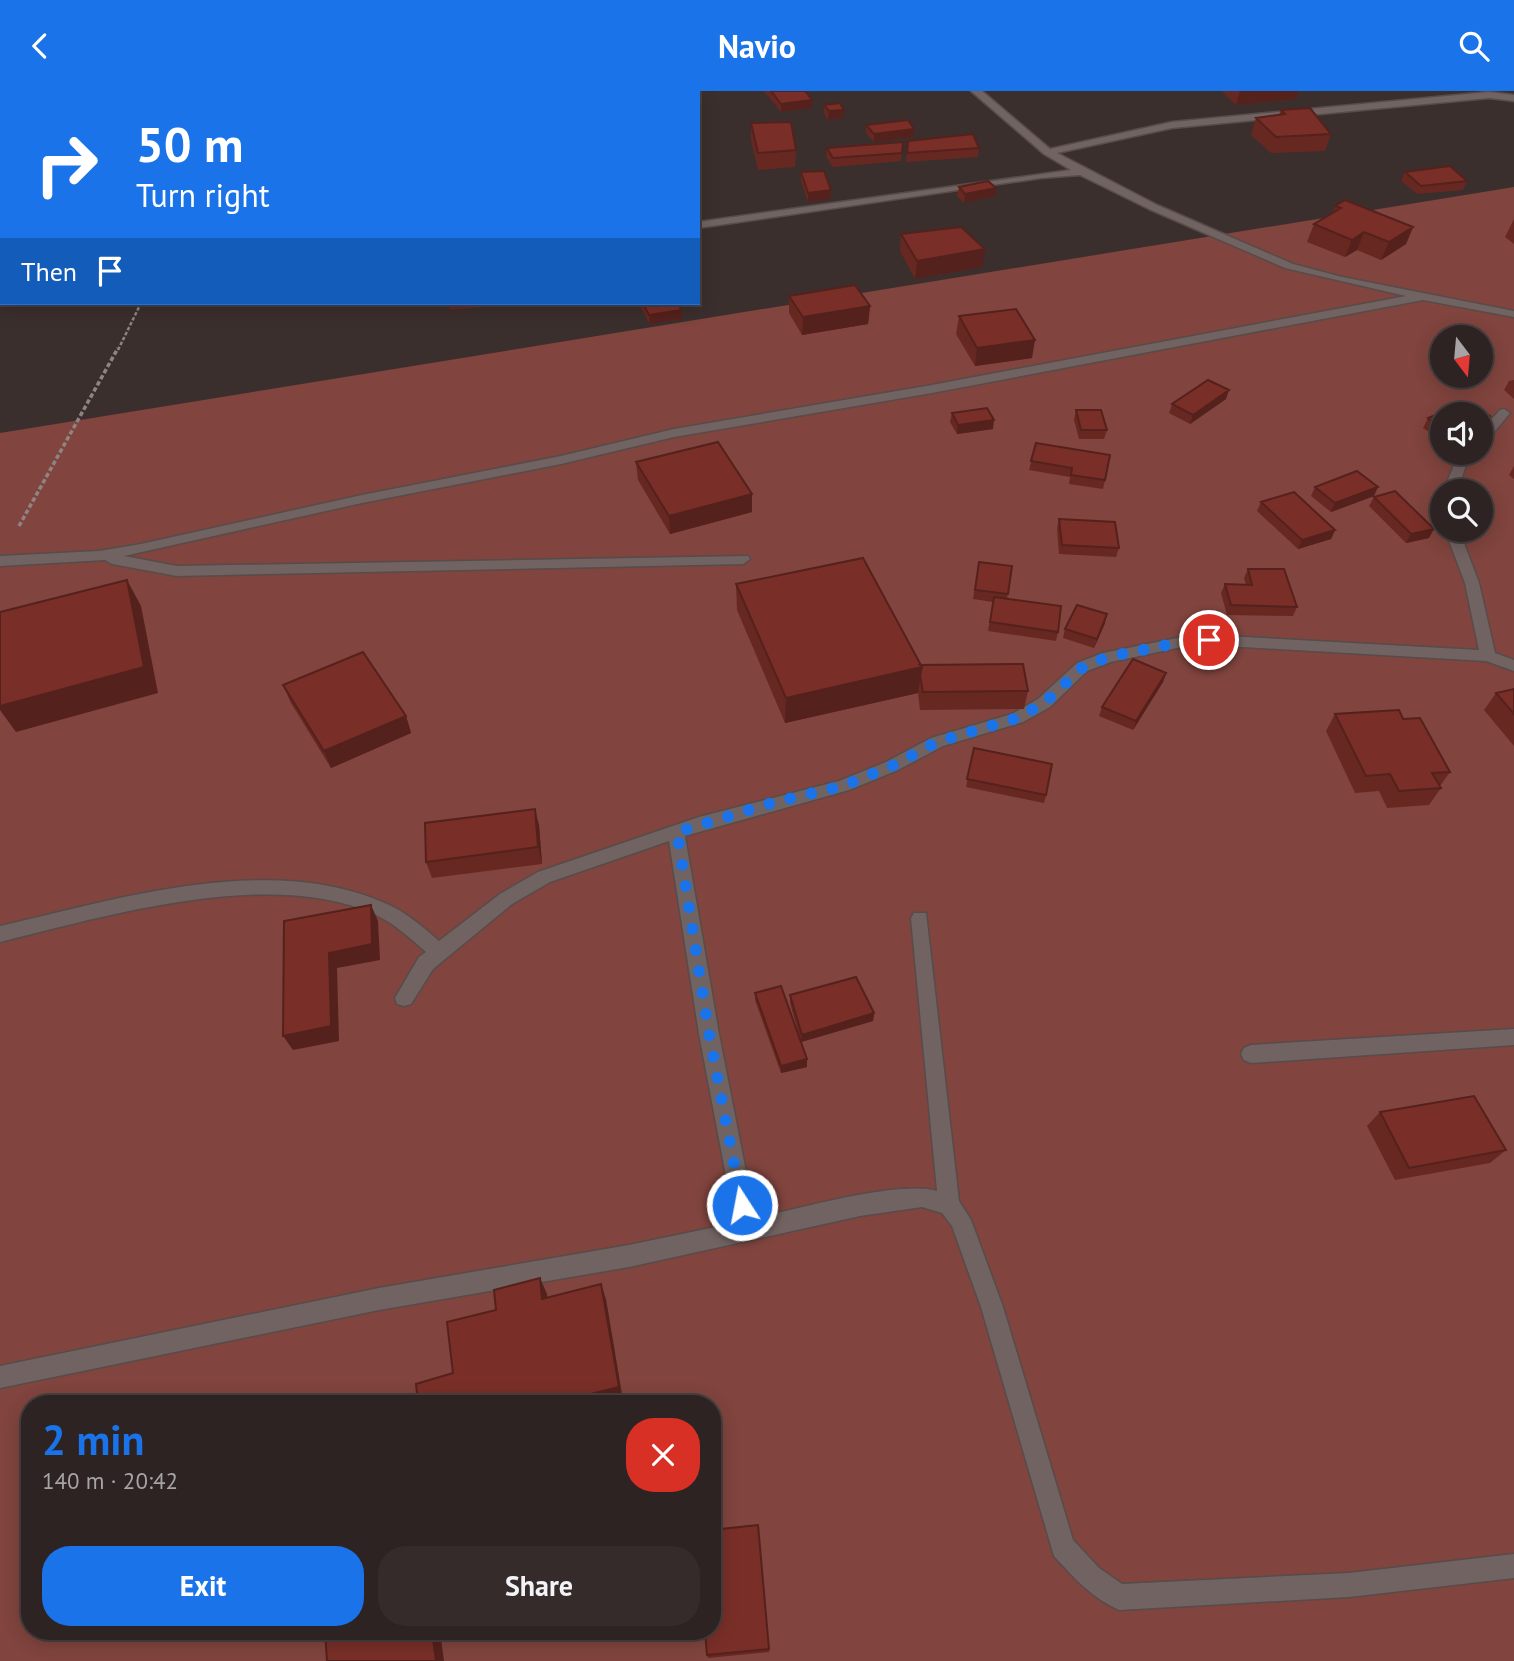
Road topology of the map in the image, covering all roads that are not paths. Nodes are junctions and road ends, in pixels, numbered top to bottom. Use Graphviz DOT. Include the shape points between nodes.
graph roads {
  1 [pos="976,91"];
  2 [pos="1514,98"];
  3 [pos="1048,152"];
  4 [pos="1083,172"];
  5 [pos="700,225"];
  6 [pos="1420,297"];
  7 [pos="1514,314"];
  8 [pos="1504,413"];
  9 [pos="1493,425"];
  10 [pos="1457,542"];
  11 [pos="99,557"];
  12 [pos="743,559"];
  13 [pos="0,561"];
  14 [pos="1488,656"];
  15 [pos="1514,666"];
  16 [pos="677,832"];
  17 [pos="920,918"];
  18 [pos="0,934"];
  19 [pos="439,952"];
  20 [pos="404,998"];
  21 [pos="1514,1037"];
  22 [pos="1251,1054"];
  23 [pos="949,1205"];
  24 [pos="747,1230"];
  25 [pos="0,1377"];
  26 [pos="1514,1566"];
  1 -- 3 [label="street"];
  2 -- 3 [label="street" via="1489,95 1172,125"];
  3 -- 4 [label="street"];
  4 -- 5 [label="street"];
  4 -- 6 [label="street" via="1289,266"];
  6 -- 7 [label="street"];
  6 -- 11 [label="street" via="674,433"];
  8 -- 9 [label="street"];
  10 -- 14 [label="street" via="1472,583"];
  11 -- 12 [label="street" via="177,571"];
  11 -- 13 [label="street"];
  14 -- 15 [label="street"];
  14 -- 16 [label="street" via="1209,640 1108,657 1083,667 1044,703 1017,718 937,742 843,786"];
  16 -- 19 [label="street" via="544,877 506,899"];
  16 -- 24 [label="street"];
  17 -- 23 [label="street"];
  18 -- 19 [label="street" via="158,900 235,889 305,889 375,907"];
  19 -- 20 [label="street" via="426,963"];
  21 -- 22 [label="street"];
  23 -- 24 [label="street" via="922,1198"];
  23 -- 26 [label="street" via="960,1220 992,1307 1063,1547 1090,1577 1119,1597 1349,1585"];
  24 -- 25 [label="street"];
}
